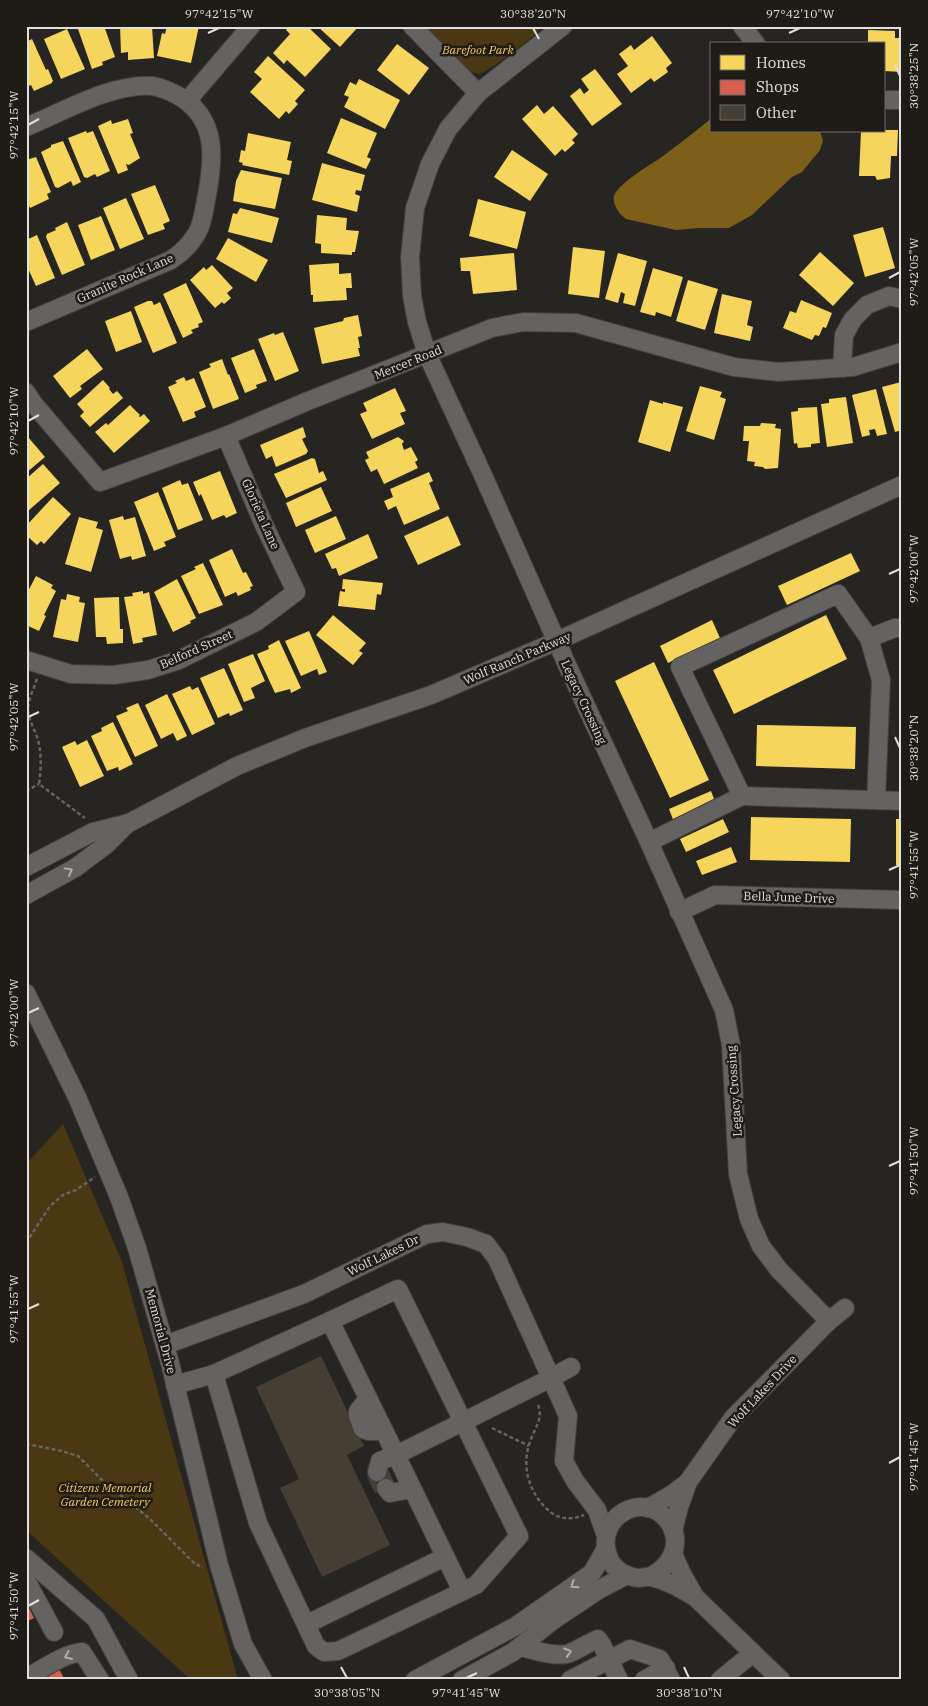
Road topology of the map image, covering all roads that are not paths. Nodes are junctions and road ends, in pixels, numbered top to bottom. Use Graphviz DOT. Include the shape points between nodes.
graph roads {
  1 [pos="251,26"];
  2 [pos="412,26"];
  3 [pos="562,26"];
  4 [pos="742,26"];
  5 [pos="754,42"];
  6 [pos="478,93"];
  7 [pos="886,100"];
  8 [pos="902,100"];
  9 [pos="187,101"];
  10 [pos="26,127"];
  11 [pos="902,299"];
  12 [pos="26,322"];
  13 [pos="902,352"];
  14 [pos="427,354"];
  15 [pos="842,368"];
  16 [pos="26,392"];
  17 [pos="226,436"];
  18 [pos="902,485"];
  19 [pos="296,592"];
  20 [pos="902,628"];
  21 [pos="869,638"];
  22 [pos="557,641"];
  23 [pos="26,660"];
  24 [pos="742,796"];
  25 [pos="876,800"];
  26 [pos="902,801"];
  27 [pos="129,823"];
  28 [pos="650,842"];
  29 [pos="26,867"];
  30 [pos="26,895"];
  31 [pos="902,900"];
  32 [pos="679,912"];
  33 [pos="26,993"];
  34 [pos="845,1308"];
  35 [pos="330,1321"];
  36 [pos="829,1321"];
  37 [pos="165,1344"];
  38 [pos="571,1367"];
  39 [pos="214,1374"];
  40 [pos="551,1378"];
  41 [pos="175,1385"];
  42 [pos="463,1421"];
  43 [pos="396,1455"];
  44 [pos="377,1472"];
  45 [pos="688,1482"];
  46 [pos="386,1488"];
  47 [pos="411,1489"];
  48 [pos="585,1492"];
  49 [pos="648,1508"];
  50 [pos="625,1511"];
  51 [pos="673,1531"];
  52 [pos="606,1543"];
  53 [pos="673,1554"];
  54 [pos="445,1557"];
  55 [pos="26,1558"];
  56 [pos="627,1575"];
  57 [pos="649,1577"];
  58 [pos="26,1580"];
  59 [pos="462,1592"];
  60 [pos="695,1596"];
  61 [pos="307,1624"];
  62 [pos="54,1632"];
  63 [pos="521,1647"];
  64 [pos="753,1652"];
  65 [pos="610,1659"];
  66 [pos="669,1674"];
  67 [pos="26,1678"];
  68 [pos="100,1680"];
  69 [pos="129,1680"];
  70 [pos="263,1680"];
  71 [pos="415,1680"];
  72 [pos="462,1680"];
  73 [pos="570,1680"];
  74 [pos="619,1680"];
  75 [pos="644,1680"];
  76 [pos="720,1680"];
  77 [pos="781,1680"];
  1 -- 9 [label="street"];
  2 -- 6 [label="street"];
  3 -- 6 [label="street, Legacy Crossing"];
  4 -- 5 [label="street"];
  6 -- 14 [label="street, Legacy Crossing" via="448,129 430,164 415,208 410,257 412,296"];
  7 -- 8 [label="street"];
  9 -- 10 [label="street" via="154,86 122,87"];
  9 -- 12 [label="street, Granite Rock Lane" via="205,124 211,144 212,168 204,213 196,235 171,260"];
  11 -- 15 [label="street" via="889,296 867,305 853,318 844,336"];
  13 -- 15 [label="street, Mercer Road"];
  14 -- 15 [label="street, Mercer Road" via="492,328 523,322 576,323 734,367 778,372"];
  14 -- 17 [label="street, Mercer Road"];
  14 -- 22 [label="street, Legacy Crossing"];
  16 -- 17 [label="street, Mercer Road" via="100,482"];
  17 -- 19 [label="street, Glorieta Lane"];
  18 -- 22 [label="street, Wolf Ranch Parkway"];
  19 -- 23 [label="street, Belford Street" via="256,622 179,660 148,670 114,675 71,674"];
  20 -- 21 [label="street"];
  21 -- 24 [label="street" via="838,594 680,667"];
  21 -- 25 [label="street" via="881,680"];
  22 -- 27 [label="street, Wolf Ranch Parkway" via="431,695 305,738 237,766"];
  22 -- 28 [label="street, Legacy Crossing"];
  24 -- 25 [label="street"];
  24 -- 28 [label="street"];
  25 -- 26 [label="street"];
  27 -- 29 [label="street, Wolf Ranch Parkway" via="93,832"];
  30 -- 27 [label="street, Wolf Ranch Parkway, one-way" via="75,868"];
  28 -- 32 [label="street, Legacy Crossing"];
  31 -- 32 [label="street, Bella June Drive" via="715,895"];
  32 -- 36 [label="street, Legacy Crossing" via="724,1010 732,1045 738,1174 749,1219 761,1246 779,1270"];
  33 -- 37 [label="street, Memorial Drive" via="77,1097 108,1171 138,1248"];
  34 -- 36 [label="street, Wolf Lakes Drive"];
  35 -- 39 [label="street"];
  35 -- 42 [label="street" via="398,1288"];
  35 -- 43 [label="street"];
  36 -- 45 [label="street, Wolf Lakes Drive" via="733,1418"];
  37 -- 40 [label="street, Wolf Lakes Dr" via="304,1294 427,1234 443,1232 486,1244 497,1259"];
  37 -- 41 [label="street, Memorial Drive"];
  38 -- 40 [label="street"];
  39 -- 41 [label="street"];
  39 -- 61 [label="street" via="258,1523"];
  40 -- 42 [label="street"];
  40 -- 48 [label="street, Wolf Lakes Dr" via="568,1416 564,1461"];
  41 -- 70 [label="street, Memorial Drive" via="242,1644"];
  42 -- 43 [label="street"];
  42 -- 59 [label="street" via="519,1536 476,1585"];
  43 -- 44 [label="street" via="380,1461"];
  43 -- 47 [label="street"];
  45 -- 49 [label="street, Wolf Lakes Drive"];
  45 -- 51 [label="street, Wolf Lakes Drive"];
  46 -- 47 [label="street" via="390,1493"];
  47 -- 54 [label="street"];
  48 -- 50 [label="street"];
  48 -- 52 [label="street, Wolf Lakes Dr" via="597,1510"];
  49 -- 50 [label="street"];
  49 -- 51 [label="street" via="667,1520"];
  50 -- 52 [label="street" via="608,1527"];
  51 -- 53 [label="street"];
  52 -- 56 [label="street" via="613,1565"];
  52 -- 71 [label="street, one-way" via="592,1573 516,1626"];
  53 -- 57 [label="street" via="660,1572"];
  53 -- 60 [label="street"];
  54 -- 59 [label="street"];
  54 -- 61 [label="street"];
  55 -- 69 [label="street" via="96,1618"];
  56 -- 57 [label="street"];
  56 -- 63 [label="street" via="554,1619"];
  57 -- 60 [label="street"];
  58 -- 62 [label="street"];
  59 -- 61 [label="street" via="338,1651 324,1652 316,1646"];
  60 -- 64 [label="street"];
  63 -- 65 [label="street, one-way" via="562,1655 598,1639"];
  63 -- 72 [label="street"];
  64 -- 76 [label="street"];
  64 -- 77 [label="street"];
  65 -- 66 [label="street" via="630,1649 660,1659"];
  65 -- 73 [label="street"];
  65 -- 74 [label="street"];
  66 -- 75 [label="street"];
  68 -- 67 [label="street, one-way" via="82,1652"];
}
